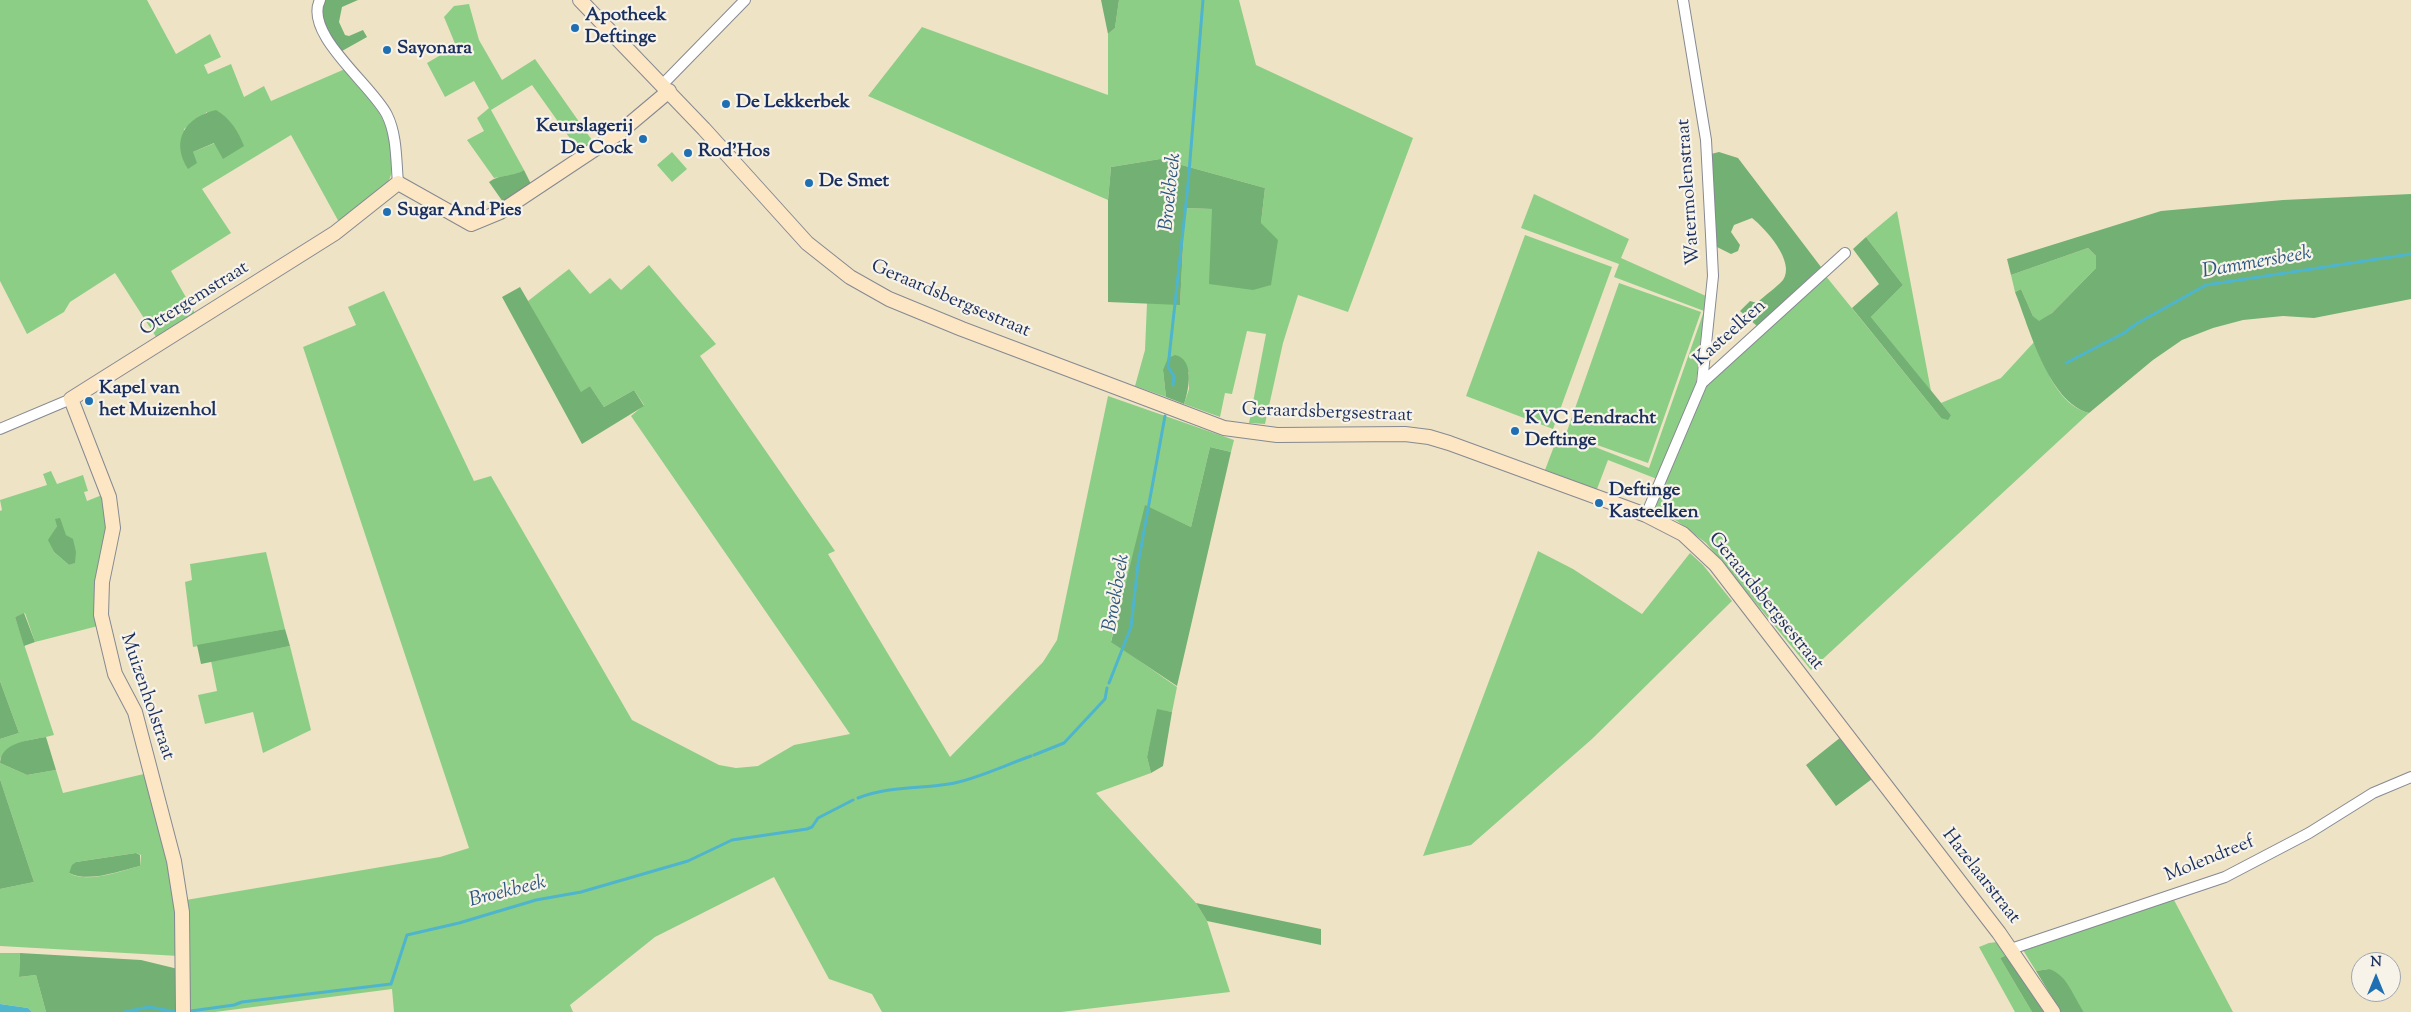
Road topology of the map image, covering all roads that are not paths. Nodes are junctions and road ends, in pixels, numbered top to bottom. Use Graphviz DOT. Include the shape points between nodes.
graph roads {
  1 [pos="320,0"];
  2 [pos="580,0"];
  3 [pos="745,0"];
  4 [pos="1683,0"];
  5 [pos="666,88"];
  6 [pos="398,183"];
  7 [pos="1845,254"];
  8 [pos="1702,383"];
  9 [pos="71,399"];
  10 [pos="0,429"];
  11 [pos="1646,515"];
  12 [pos="1872,768"];
  13 [pos="2411,776"];
  14 [pos="2011,949"];
  15 [pos="183,1012"];
  16 [pos="2053,1012"];
  1 -- 6 [label="street" via="317,16 322,30 348,68 384,109 390,122"];
  2 -- 5 [label="street, Geraardsbergsestraat"];
  3 -- 5 [label="street"];
  4 -- 8 [label="street, Watermolenstraat" via="1704,131 1712,235 1713,276"];
  5 -- 6 [label="street" via="619,133 500,212 471,224"];
  5 -- 11 [label="street, Geraardsbergsestraat" via="806,242 850,277 962,330 1224,428 1276,435 1353,433 1429,437"];
  6 -- 9 [label="street, Ottergemstraat" via="336,233"];
  7 -- 8 [label="street, Kasteelken"];
  8 -- 11 [label="street, Kasteelken"];
  9 -- 10 [label="street, Ottergemstraat"];
  9 -- 15 [label="street, Muizenholstraat" via="98,465 113,517 102,582 101,616 115,674 135,712 174,861 182,912"];
  11 -- 12 [label="street, Geraardsbergsestraat" via="1683,534 1710,559"];
  12 -- 14 [label="street, Hazelaarstraat"];
  13 -- 14 [label="street, Molendreef" via="2373,793 2309,833 2226,877"];
  14 -- 16 [label="street, Hazelaarstraat"];
}
